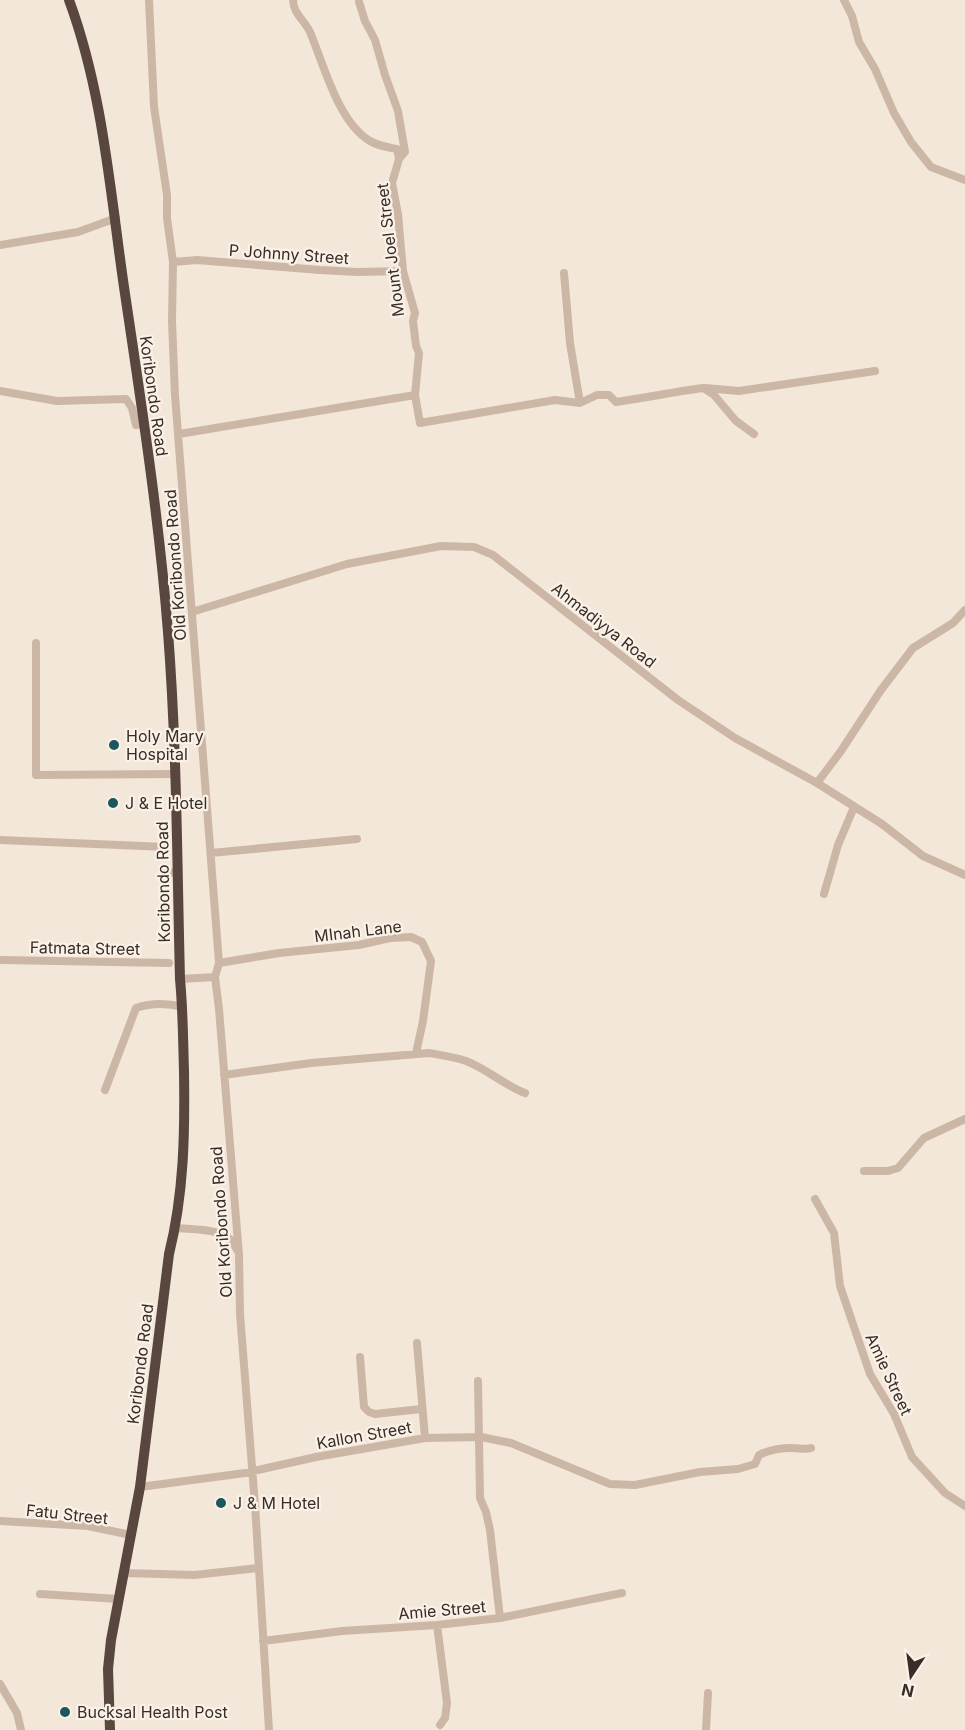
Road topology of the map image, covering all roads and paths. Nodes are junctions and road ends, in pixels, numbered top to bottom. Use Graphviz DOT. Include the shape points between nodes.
graph roads {
  1 [pos="69,0"];
  2 [pos="149,0"];
  3 [pos="293,0"];
  4 [pos="844,0"];
  5 [pos="359,2"];
  6 [pos="399,159"];
  7 [pos="965,180"];
  8 [pos="116,218"];
  9 [pos="0,245"];
  10 [pos="173,262"];
  11 [pos="403,271"];
  12 [pos="564,273"];
  13 [pos="875,371"];
  14 [pos="703,388"];
  15 [pos="0,391"];
  16 [pos="415,395"];
  17 [pos="580,403"];
  18 [pos="144,424"];
  19 [pos="179,434"];
  20 [pos="754,434"];
  21 [pos="965,610"];
  22 [pos="192,612"];
  23 [pos="36,643"];
  24 [pos="176,774"];
  25 [pos="817,783"];
  26 [pos="854,807"];
  27 [pos="357,839"];
  28 [pos="0,840"];
  29 [pos="166,847"];
  30 [pos="210,853"];
  31 [pos="165,872"];
  32 [pos="178,873"];
  33 [pos="965,875"];
  34 [pos="824,894"];
  35 [pos="0,960"];
  36 [pos="169,963"];
  37 [pos="219,963"];
  38 [pos="215,977"];
  39 [pos="180,979"];
  40 [pos="183,1006"];
  41 [pos="416,1053"];
  42 [pos="224,1075"];
  43 [pos="105,1090"];
  44 [pos="525,1093"];
  45 [pos="965,1119"];
  46 [pos="864,1171"];
  47 [pos="815,1199"];
  48 [pos="176,1227"];
  49 [pos="239,1255"];
  50 [pos="417,1343"];
  51 [pos="360,1357"];
  52 [pos="478,1381"];
  53 [pos="421,1409"];
  54 [pos="481,1437"];
  55 [pos="425,1438"];
  56 [pos="811,1448"];
  57 [pos="252,1468"];
  58 [pos="140,1487"];
  59 [pos="965,1506"];
  60 [pos="0,1521"];
  61 [pos="131,1536"];
  62 [pos="259,1568"];
  63 [pos="125,1573"];
  64 [pos="622,1593"];
  65 [pos="40,1594"];
  66 [pos="118,1599"];
  67 [pos="500,1618"];
  68 [pos="437,1625"];
  69 [pos="263,1641"];
  70 [pos="0,1684"];
  71 [pos="708,1693"];
  72 [pos="440,1725"];
  73 [pos="21,1730"];
  74 [pos="110,1730"];
  75 [pos="269,1730"];
  76 [pos="706,1730"];
  1 -- 8 [label="highway, Koribondo Road" via="99,116"];
  2 -- 10 [label="street, Old Koribondo Road" via="152,86"];
  3 -- 6 [label="street, Mount Joel Street" via="344,114 369,141 397,149"];
  4 -- 7 [label="street" via="859,42 911,142 931,167"];
  5 -- 6 [label="street" via="398,111 405,152"];
  6 -- 11 [label="street, Mount Joel Street" via="392,183"];
  8 -- 9 [label="street" via="78,232"];
  8 -- 18 [label="highway, Koribondo Road"];
  10 -- 11 [label="street, P Johnny Street"];
  10 -- 19 [label="street, Old Koribondo Road" via="172,321"];
  11 -- 16 [label="street, Mount Joel Street" via="415,313 419,353"];
  12 -- 17 [label="street"];
  13 -- 14 [label="street" via="739,391"];
  14 -- 17 [label="street" via="616,402 609,394 597,395"];
  14 -- 20 [label="street"];
  15 -- 18 [label="street" via="57,401 126,399 135,425"];
  16 -- 17 [label="street, Mount Joel Street" via="420,423 555,400"];
  16 -- 19 [label="street"];
  18 -- 24 [label="highway, Koribondo Road" via="168,630"];
  19 -- 22 [label="street, Old Koribondo Road"];
  21 -- 25 [label="street" via="906,656"];
  22 -- 25 [label="street, Ahmadiyya Road" via="347,564 441,546 474,547 493,555 678,700 735,738"];
  22 -- 30 [label="street, Old Koribondo Road"];
  23 -- 24 [label="street" via="36,775"];
  24 -- 32 [label="highway, Koribondo Road"];
  25 -- 26 [label="street, Ahmadiyya Road"];
  26 -- 33 [label="street, Ahmadiyya Road" via="923,856"];
  26 -- 34 [label="street"];
  27 -- 30 [label="street"];
  28 -- 29 [label="street"];
  30 -- 37 [label="street, Old Koribondo Road"];
  31 -- 32 [label="street"];
  32 -- 39 [label="highway, Koribondo Road"];
  35 -- 36 [label="street, Fatmata Street"];
  37 -- 38 [label="street, Old Koribondo Road"];
  37 -- 41 [label="street, MInah Lane" via="390,938 411,937 422,942 431,961"];
  38 -- 39 [label="street"];
  38 -- 42 [label="street, Old Koribondo Road"];
  39 -- 40 [label="highway, Koribondo Road"];
  40 -- 43 [label="street" via="148,1004 136,1008"];
  40 -- 48 [label="highway, Koribondo Road" via="183,1171"];
  41 -- 42 [label="street"];
  41 -- 44 [label="street" via="468,1062"];
  42 -- 49 [label="street, Old Koribondo Road"];
  45 -- 46 [label="street" via="924,1138 898,1168"];
  47 -- 59 [label="street, Amie Street" via="834,1233 840,1286 870,1374 894,1414 912,1457 945,1493"];
  48 -- 49 [label="street" via="227,1236"];
  48 -- 58 [label="highway, Koribondo Road" via="169,1254"];
  49 -- 57 [label="street, Old Koribondo Road"];
  50 -- 53 [label="street"];
  51 -- 53 [label="street" via="364,1407 369,1412"];
  52 -- 54 [label="street"];
  53 -- 55 [label="street"];
  54 -- 55 [label="street, Kallon Street"];
  54 -- 56 [label="street, Kallon Street" via="511,1443 610,1484 635,1485 738,1469 755,1464 759,1455 770,1450"];
  54 -- 67 [label="street" via="480,1498 490,1530"];
  55 -- 57 [label="street, Kallon Street"];
  57 -- 58 [label="street, Kallon Street"];
  57 -- 62 [label="street, Old Koribondo Road"];
  58 -- 61 [label="highway, Koribondo Road"];
  60 -- 61 [label="street, Fatu Street" via="88,1526"];
  61 -- 63 [label="highway, Koribondo Road"];
  62 -- 63 [label="street" via="194,1575"];
  62 -- 69 [label="street, Old Koribondo Road"];
  63 -- 66 [label="highway, Koribondo Road"];
  64 -- 67 [label="street, Amie Street"];
  65 -- 66 [label="street"];
  66 -- 74 [label="highway, Koribondo Road" via="108,1669"];
  67 -- 68 [label="street, Amie Street"];
  68 -- 69 [label="street, Amie Street"];
  68 -- 72 [label="street" via="447,1703"];
  69 -- 75 [label="street, Old Koribondo Road"];
  70 -- 73 [label="street" via="17,1713"];
  71 -- 76 [label="street"];
}
